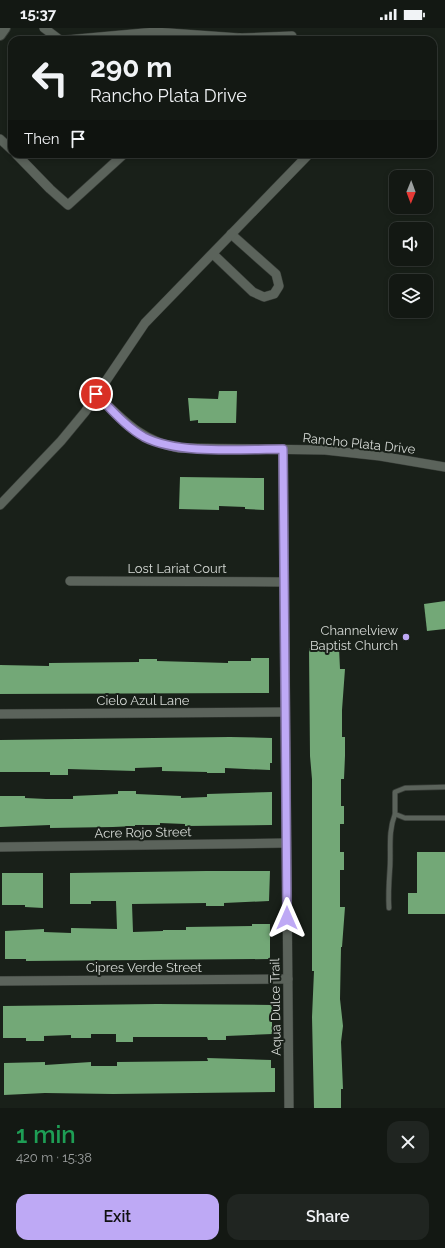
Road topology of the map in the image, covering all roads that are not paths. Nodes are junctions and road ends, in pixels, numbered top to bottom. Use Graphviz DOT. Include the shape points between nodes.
graph roads {
  1 [pos="5,28"];
  2 [pos="44,28"];
  3 [pos="0,35"];
  4 [pos="55,36"];
  5 [pos="110,36"];
  6 [pos="203,36"];
  7 [pos="0,139"];
  8 [pos="8,146"];
  9 [pos="20,158"];
  10 [pos="120,158"];
  11 [pos="305,158"];
  12 [pos="232,234"];
  13 [pos="213,254"];
  14 [pos="96,394"];
  15 [pos="283,449"];
  16 [pos="445,468"];
  17 [pos="0,505"];
  18 [pos="70,581"];
  19 [pos="284,582"];
  20 [pos="285,712"];
  21 [pos="0,714"];
  22 [pos="445,787"];
  23 [pos="395,814"];
  24 [pos="445,818"];
  25 [pos="286,843"];
  26 [pos="0,847"];
  27 [pos="389,908"];
  28 [pos="288,979"];
  29 [pos="0,981"];
  30 [pos="289,1108"];
  1 -- 3 [label="street"];
  2 -- 4 [label="street"];
  5 -- 6 [label="street" via="154,32"];
  7 -- 8 [label="street"];
  9 -- 10 [label="street" via="68,205"];
  11 -- 12 [label="street"];
  12 -- 13 [label="street"];
  12 -- 13 [label="street" via="276,274 279,286 274,294 264,297 253,292"];
  13 -- 14 [label="street" via="145,323"];
  14 -- 15 [label="street, Rancho Plata Drive" via="130,427 162,445 179,448"];
  14 -- 17 [label="street" via="61,441"];
  15 -- 16 [label="street, Rancho Plata Drive" via="325,450 380,456"];
  15 -- 19 [label="street, Aqua Dulce Trail"];
  18 -- 19 [label="street, Lost Lariat Court"];
  19 -- 20 [label="street, Aqua Dulce Trail"];
  20 -- 21 [label="street, Cielo Azul Lane"];
  20 -- 25 [label="street, Aqua Dulce Trail"];
  22 -- 23 [label="lane" via="405,788 395,792"];
  23 -- 24 [label="lane" via="405,818"];
  23 -- 27 [label="lane" via="390,835"];
  25 -- 26 [label="street, Acre Rojo Street"];
  25 -- 28 [label="street, Aqua Dulce Trail"];
  28 -- 29 [label="street, Cipres Verde Street"];
  28 -- 30 [label="street, Aqua Dulce Trail"];
}
